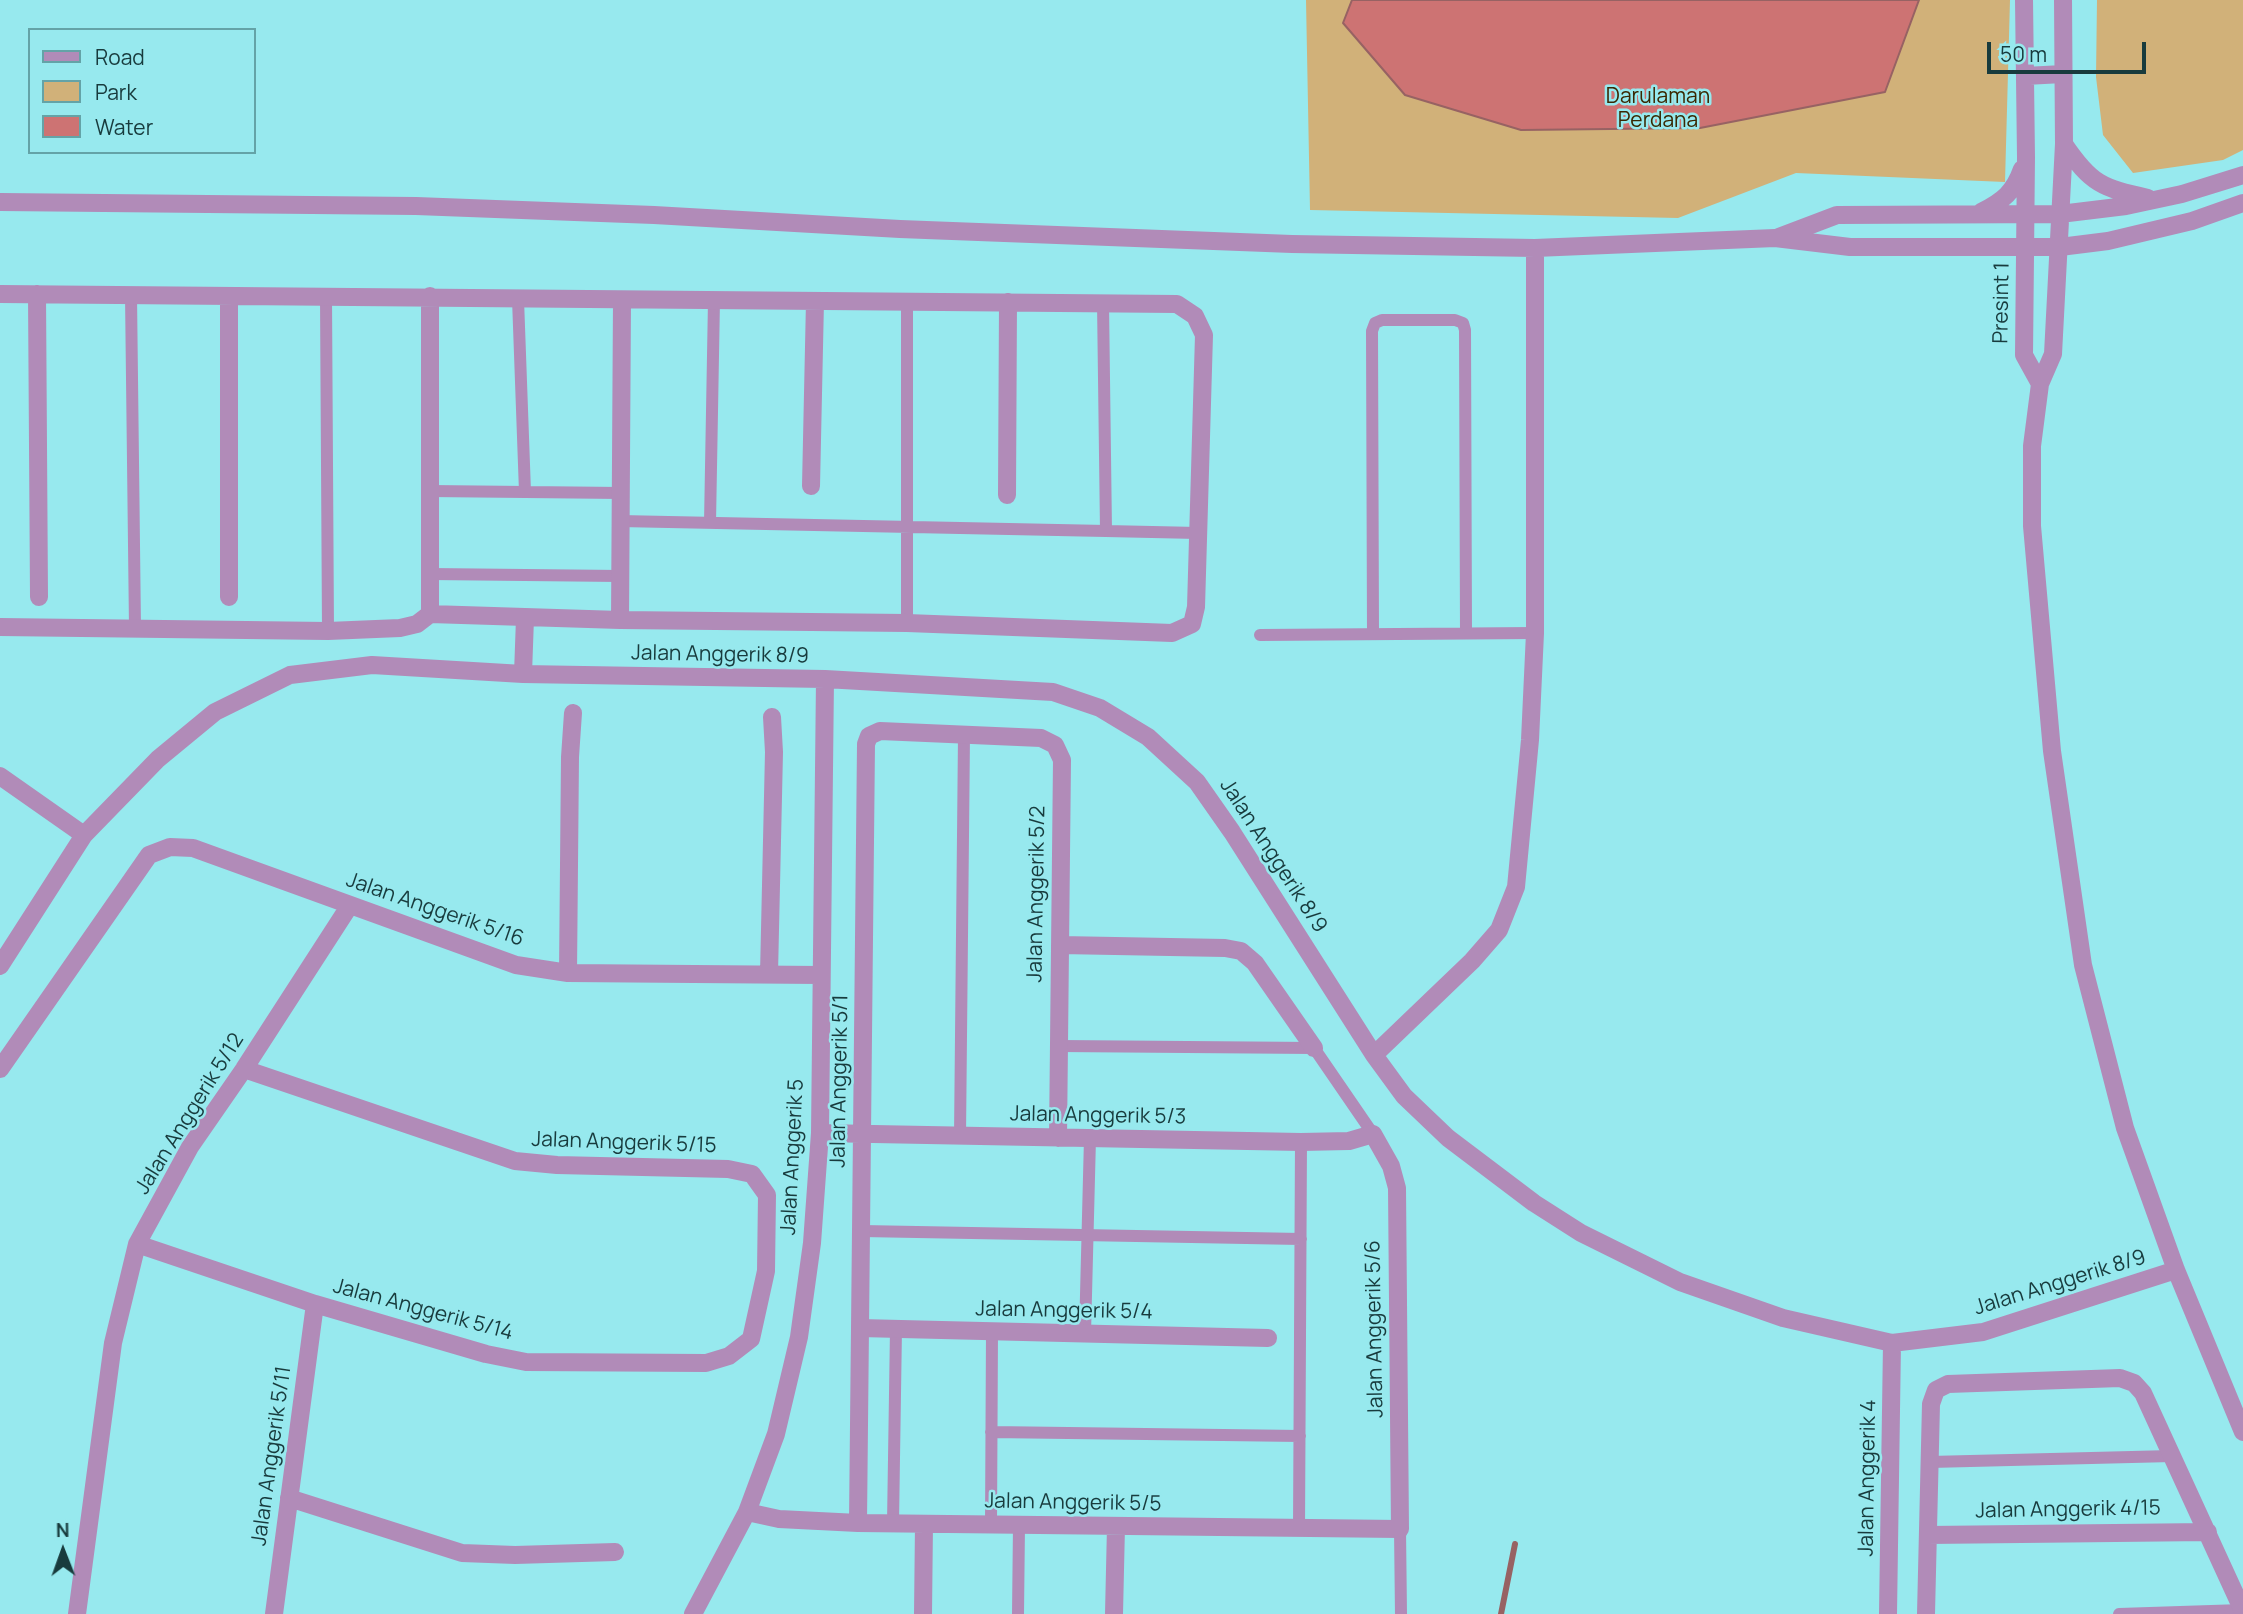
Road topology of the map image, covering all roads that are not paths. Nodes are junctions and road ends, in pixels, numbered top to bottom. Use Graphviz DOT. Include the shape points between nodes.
graph roads {
  1 [pos="2024,0"];
  2 [pos="2063,0"];
  3 [pos="2063,74"];
  4 [pos="2025,76"];
  5 [pos="2064,144"];
  6 [pos="2026,157"];
  7 [pos="2243,175"];
  8 [pos="2157,200"];
  9 [pos="0,202"];
  10 [pos="2243,204"];
  11 [pos="2060,214"];
  12 [pos="1975,215"];
  13 [pos="2025,215"];
  14 [pos="1775,238"];
  15 [pos="2026,247"];
  16 [pos="2060,247"];
  17 [pos="1535,248"];
  18 [pos="0,294"];
  19 [pos="37,294"];
  20 [pos="131,295"];
  21 [pos="229,296"];
  22 [pos="430,296"];
  23 [pos="326,297"];
  24 [pos="518,299"];
  25 [pos="622,300"];
  26 [pos="714,300"];
  27 [pos="815,301"];
  28 [pos="1008,302"];
  29 [pos="1103,302"];
  30 [pos="907,303"];
  31 [pos="2040,384"];
  32 [pos="811,486"];
  33 [pos="430,491"];
  34 [pos="525,492"];
  35 [pos="621,493"];
  36 [pos="1007,495"];
  37 [pos="620,521"];
  38 [pos="710,523"];
  39 [pos="906,527"];
  40 [pos="1106,531"];
  41 [pos="1198,533"];
  42 [pos="430,573"];
  43 [pos="620,576"];
  44 [pos="39,597"];
  45 [pos="229,597"];
  46 [pos="430,614"];
  47 [pos="525,618"];
  48 [pos="620,620"];
  49 [pos="906,623"];
  50 [pos="0,627"];
  51 [pos="135,628"];
  52 [pos="328,631"];
  53 [pos="1535,633"];
  54 [pos="1373,634"];
  55 [pos="1466,634"];
  56 [pos="1260,635"];
  57 [pos="523,674"];
  58 [pos="825,679"];
  59 [pos="573,713"];
  60 [pos="772,717"];
  61 [pos="964,735"];
  62 [pos="0,776"];
  63 [pos="84,835"];
  64 [pos="350,905"];
  65 [pos="1060,945"];
  66 [pos="0,967"];
  67 [pos="568,973"];
  68 [pos="769,974"];
  69 [pos="820,975"];
  70 [pos="1059,1046"];
  71 [pos="1314,1048"];
  72 [pos="1374,1055"];
  73 [pos="0,1069"];
  74 [pos="244,1069"];
  75 [pos="820,1133"];
  76 [pos="862,1134"];
  77 [pos="1373,1134"];
  78 [pos="960,1136"];
  79 [pos="1058,1138"];
  80 [pos="1090,1138"];
  81 [pos="1301,1142"];
  82 [pos="862,1231"];
  83 [pos="1088,1234"];
  84 [pos="1301,1239"];
  85 [pos="137,1244"];
  86 [pos="2176,1270"];
  87 [pos="315,1304"];
  88 [pos="860,1328"];
  89 [pos="896,1329"];
  90 [pos="992,1332"];
  91 [pos="1085,1334"];
  92 [pos="1268,1338"];
  93 [pos="1892,1343"];
  94 [pos="706,1363"];
  95 [pos="991,1432"];
  96 [pos="2243,1432"];
  97 [pos="1300,1436"];
  98 [pos="2172,1456"];
  99 [pos="1930,1462"];
  100 [pos="289,1498"];
  101 [pos="747,1512"];
  102 [pos="858,1523"];
  103 [pos="893,1523"];
  104 [pos="924,1524"];
  105 [pos="990,1525"];
  106 [pos="1019,1525"];
  107 [pos="1116,1526"];
  108 [pos="1299,1528"];
  109 [pos="1400,1529"];
  110 [pos="2208,1532"];
  111 [pos="1928,1535"];
  112 [pos="615,1552"];
  113 [pos="2243,1610"];
  114 [pos="77,1614"];
  115 [pos="274,1614"];
  116 [pos="694,1614"];
  117 [pos="923,1614"];
  118 [pos="1018,1614"];
  119 [pos="1114,1614"];
  120 [pos="1401,1614"];
  121 [pos="1888,1614"];
  122 [pos="1926,1614"];
  123 [pos="2119,1614"];
  1 -- 4 [label="street, Presint 1"];
  2 -- 3 [label="street"];
  3 -- 4 [label="street"];
  3 -- 5 [label="street"];
  4 -- 6 [label="street, Presint 1"];
  5 -- 8 [label="street" via="2091,178 2112,190"];
  5 -- 11 [label="street"];
  6 -- 12 [label="street" via="2010,194"];
  6 -- 13 [label="street, Presint 1"];
  7 -- 8 [label="street"];
  8 -- 11 [label="street"];
  9 -- 17 [label="street" via="416,206 1292,244"];
  10 -- 16 [label="street" via="2120,239"];
  11 -- 13 [label="street"];
  11 -- 16 [label="street"];
  12 -- 13 [label="street"];
  12 -- 14 [label="street" via="1837,215"];
  13 -- 15 [label="street, Presint 1"];
  14 -- 15 [label="street" via="1850,247"];
  14 -- 17 [label="street"];
  15 -- 16 [label="street"];
  15 -- 31 [label="street, Presint 1" via="2024,355"];
  16 -- 31 [label="street" via="2053,354"];
  17 -- 53 [label="street"];
  18 -- 19 [label="street"];
  19 -- 20 [label="street"];
  19 -- 44 [label="street"];
  20 -- 21 [label="street"];
  20 -- 51 [label="lane"];
  21 -- 23 [label="street"];
  21 -- 45 [label="street"];
  22 -- 23 [label="street"];
  22 -- 24 [label="street"];
  22 -- 33 [label="street"];
  23 -- 52 [label="lane"];
  24 -- 25 [label="street"];
  24 -- 34 [label="lane"];
  25 -- 26 [label="street"];
  25 -- 35 [label="street"];
  26 -- 27 [label="street"];
  26 -- 38 [label="lane"];
  27 -- 30 [label="street"];
  27 -- 32 [label="street"];
  28 -- 29 [label="street"];
  28 -- 30 [label="street"];
  28 -- 36 [label="street"];
  29 -- 40 [label="lane"];
  29 -- 41 [label="street" via="1177,304 1195,316 1204,335"];
  30 -- 39 [label="lane"];
  31 -- 86 [label="street" via="2032,446 2032,526 2052,751 2083,965 2125,1128"];
  33 -- 34 [label="lane"];
  33 -- 42 [label="street"];
  34 -- 35 [label="lane"];
  35 -- 37 [label="street"];
  37 -- 38 [label="lane"];
  37 -- 43 [label="street"];
  38 -- 39 [label="lane"];
  39 -- 40 [label="lane"];
  39 -- 49 [label="lane"];
  40 -- 41 [label="lane"];
  41 -- 49 [label="street" via="1192,624 1172,633"];
  42 -- 43 [label="lane"];
  42 -- 46 [label="street"];
  43 -- 48 [label="street"];
  46 -- 47 [label="street"];
  46 -- 52 [label="street" via="417,624 400,628"];
  47 -- 48 [label="street"];
  47 -- 57 [label="street"];
  48 -- 49 [label="street"];
  50 -- 51 [label="street"];
  51 -- 52 [label="street"];
  53 -- 55 [label="lane"];
  53 -- 72 [label="street" via="1520,851 1508,911 1499,930 1472,961"];
  54 -- 55 [label="lane"];
  54 -- 55 [label="lane" via="1373,331 1382,320 1455,320 1463,323 1465,330"];
  54 -- 56 [label="lane"];
  57 -- 58 [label="street, Jalan Anggerik 8/9"];
  57 -- 63 [label="street, Jalan Anggerik 8/9" via="372,665 290,676 215,712 158,759"];
  58 -- 69 [label="street, Jalan Anggerik 5"];
  58 -- 72 [label="street, Jalan Anggerik 8/9" via="1053,692 1100,708 1147,737 1197,782"];
  59 -- 67 [label="street"];
  60 -- 68 [label="street"];
  61 -- 65 [label="street, Jalan Anggerik 5/2" via="1041,738 1055,745 1062,760"];
  61 -- 76 [label="street, Jalan Anggerik 5/1" via="880,731 869,736 866,744"];
  61 -- 78 [label="lane"];
  62 -- 63 [label="street"];
  63 -- 66 [label="street, Jalan Anggerik 8/9"];
  64 -- 67 [label="street, Jalan Anggerik 5/16" via="516,965"];
  64 -- 73 [label="street, Jalan Anggerik 5/16" via="193,848 170,847 149,855"];
  64 -- 74 [label="street, Jalan Anggerik 5/12"];
  65 -- 70 [label="street, Jalan Anggerik 5/2"];
  65 -- 71 [label="street" via="1241,951 1255,962"];
  67 -- 68 [label="street, Jalan Anggerik 5/16"];
  68 -- 69 [label="street, Jalan Anggerik 5/16"];
  69 -- 75 [label="street, Jalan Anggerik 5"];
  70 -- 71 [label="lane"];
  70 -- 79 [label="street, Jalan Anggerik 5/2"];
  71 -- 77 [label="lane"];
  72 -- 93 [label="street, Jalan Anggerik 8/9" via="1405,1096 1448,1138 1581,1233 1680,1282 1783,1318"];
  74 -- 85 [label="street, Jalan Anggerik 5/12" via="190,1147"];
  74 -- 94 [label="street, Jalan Anggerik 5/15" via="514,1161 728,1169 752,1174 767,1195 767,1220 766,1270 751,1339 729,1356"];
  75 -- 76 [label="street, Jalan Anggerik 5/3"];
  75 -- 101 [label="street, Jalan Anggerik 5" via="799,1337 776,1434"];
  76 -- 78 [label="street, Jalan Anggerik 5/3"];
  76 -- 82 [label="street, Jalan Anggerik 5/1"];
  77 -- 81 [label="street, Jalan Anggerik 5/3" via="1349,1141"];
  77 -- 109 [label="street, Jalan Anggerik 5/6" via="1391,1166 1396,1188"];
  78 -- 79 [label="street, Jalan Anggerik 5/3"];
  79 -- 80 [label="street, Jalan Anggerik 5/3"];
  80 -- 81 [label="street, Jalan Anggerik 5/3"];
  80 -- 83 [label="lane"];
  81 -- 84 [label="lane"];
  82 -- 83 [label="lane"];
  82 -- 88 [label="street, Jalan Anggerik 5/1"];
  83 -- 84 [label="lane"];
  83 -- 91 [label="lane"];
  84 -- 97 [label="lane"];
  85 -- 87 [label="street, Jalan Anggerik 5/14"];
  85 -- 114 [label="street, Jalan Anggerik 5/12" via="113,1343"];
  86 -- 93 [label="street, Jalan Anggerik 8/9" via="1983,1332"];
  86 -- 96 [label="street"];
  87 -- 94 [label="street, Jalan Anggerik 5/14" via="446,1344 526,1362"];
  87 -- 100 [label="street, Jalan Anggerik 5/11"];
  88 -- 89 [label="street, Jalan Anggerik 5/4"];
  88 -- 102 [label="street, Jalan Anggerik 5/1"];
  89 -- 90 [label="street, Jalan Anggerik 5/4"];
  89 -- 103 [label="lane"];
  90 -- 91 [label="street, Jalan Anggerik 5/4"];
  90 -- 95 [label="lane"];
  91 -- 92 [label="street, Jalan Anggerik 5/4"];
  93 -- 121 [label="street, Jalan Anggerik 4"];
  95 -- 97 [label="lane"];
  95 -- 105 [label="lane"];
  97 -- 108 [label="lane"];
  98 -- 99 [label="lane"];
  98 -- 99 [label="street" via="2143,1393 2120,1378 1948,1384 1936,1390 1931,1404"];
  98 -- 110 [label="street"];
  99 -- 111 [label="street"];
  100 -- 112 [label="street" via="462,1553"];
  100 -- 115 [label="street, Jalan Anggerik 5/11"];
  101 -- 102 [label="street, Jalan Anggerik 5/5" via="779,1520"];
  101 -- 116 [label="street, Jalan Anggerik 5"];
  102 -- 103 [label="street, Jalan Anggerik 5/5"];
  103 -- 104 [label="street, Jalan Anggerik 5/5"];
  104 -- 105 [label="street, Jalan Anggerik 5/5"];
  104 -- 117 [label="street"];
  105 -- 106 [label="street, Jalan Anggerik 5/5"];
  106 -- 107 [label="street, Jalan Anggerik 5/5"];
  106 -- 118 [label="lane"];
  107 -- 108 [label="street, Jalan Anggerik 5/5"];
  107 -- 119 [label="street"];
  108 -- 109 [label="street, Jalan Anggerik 5/5"];
  109 -- 120 [label="lane"];
  110 -- 111 [label="street, Jalan Anggerik 4/15"];
  110 -- 113 [label="street"];
  111 -- 122 [label="street"];
  113 -- 123 [label="lane"];
}
